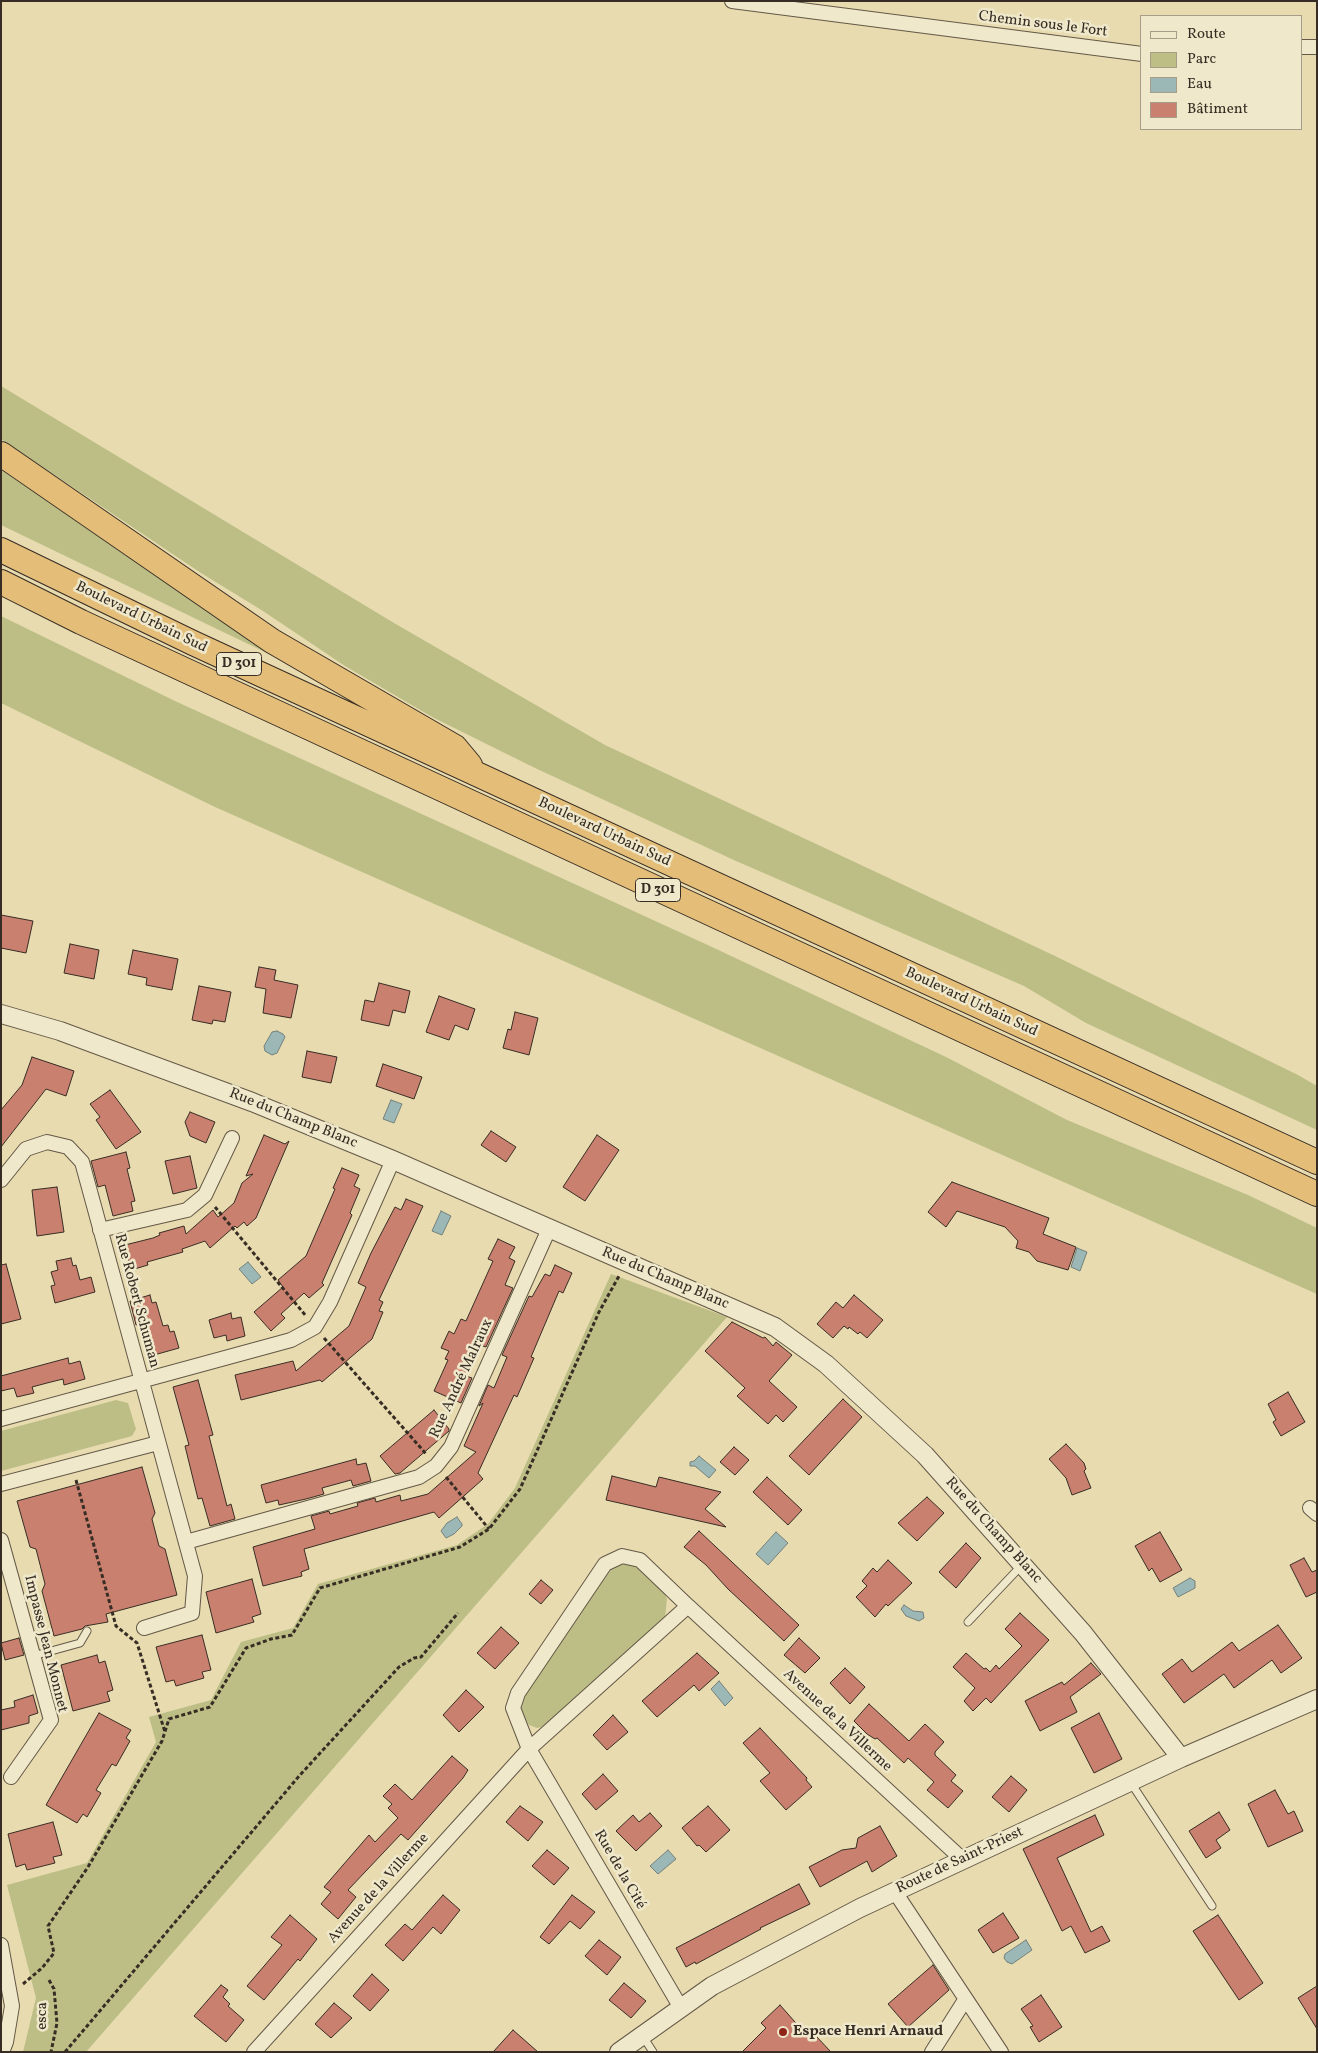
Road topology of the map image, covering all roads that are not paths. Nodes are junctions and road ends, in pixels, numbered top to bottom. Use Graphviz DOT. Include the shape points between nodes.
graph roads {
  1 [pos="732,1"];
  2 [pos="1303,47"];
  3 [pos="1317,47"];
  4 [pos="1140,54"];
  5 [pos="1,454"];
  6 [pos="1,550"];
  7 [pos="1,582"];
  8 [pos="478,775"];
  9 [pos="1,1014"];
  10 [pos="232,1138"];
  11 [pos="393,1160"];
  12 [pos="1317,1162"];
  13 [pos="1,1180"];
  14 [pos="1317,1194"];
  15 [pos="548,1229"];
  16 [pos="100,1230"];
  17 [pos="141,1381"];
  18 [pos="1,1418"];
  19 [pos="158,1444"];
  20 [pos="1,1484"];
  21 [pos="1,1540"];
  22 [pos="186,1542"];
  23 [pos="1022,1565"];
  24 [pos="688,1606"];
  25 [pos="968,1622"];
  26 [pos="144,1628"];
  27 [pos="87,1631"];
  28 [pos="33,1656"];
  29 [pos="1317,1699"];
  30 [pos="529,1749"];
  31 [pos="1181,1758"];
  32 [pos="11,1777"];
  33 [pos="1130,1782"];
  34 [pos="963,1860"];
  35 [pos="895,1892"];
  36 [pos="1212,1906"];
  37 [pos="1,1945"];
  38 [pos="965,2000"];
  39 [pos="681,2008"];
  40 [pos="642,2035"];
  41 [pos="2,2052"];
  42 [pos="254,2052"];
  43 [pos="619,2052"];
  44 [pos="653,2052"];
  45 [pos="932,2052"];
  46 [pos="1001,2052"];
  1 -- 4 [label="street, Chemin sous le Fort"];
  2 -- 3 [label="street"];
  5 -- 8 [label="highway" via="272,640 455,747"];
  6 -- 8 [label="highway, Boulevard Urbain Sud / D 301"];
  7 -- 14 [label="highway, Boulevard Urbain Sud / D 301" via="117,639"];
  8 -- 12 [label="highway, Boulevard Urbain Sud / D 301"];
  9 -- 11 [label="street, Rue du Champ Blanc" via="60,1031 252,1102"];
  10 -- 16 [label="street, Rue Robert Schuman" via="205,1195 187,1210"];
  11 -- 15 [label="street, Rue du Champ Blanc"];
  11 -- 17 [label="street" via="330,1302 315,1327 291,1340"];
  13 -- 16 [label="street, Rue Robert Schuman" via="26,1149 47,1142 68,1147 82,1162"];
  15 -- 22 [label="street, Rue André Malraux" via="451,1447 436,1466 419,1477"];
  15 -- 23 [label="street, Rue du Champ Blanc" via="775,1327 826,1364 925,1455"];
  16 -- 17 [label="street, Rue Robert Schuman"];
  17 -- 18 [label="street"];
  17 -- 19 [label="street, Rue Robert Schuman"];
  19 -- 20 [label="street"];
  19 -- 22 [label="street"];
  21 -- 28 [label="street, Impasse Jean Monnet"];
  22 -- 26 [label="street" via="195,1576 192,1613"];
  23 -- 25 [label="lane"];
  23 -- 31 [label="street, Rue du Champ Blanc" via="1083,1633"];
  24 -- 30 [label="street, Avenue de la Villerme"];
  24 -- 30 [label="street, Avenue de la Villerme" via="640,1560 622,1556 605,1564 518,1693 513,1708"];
  24 -- 34 [label="street, Avenue de la Villerme"];
  27 -- 28 [label="lane" via="80,1643"];
  28 -- 32 [label="street, Impasse Jean Monnet" via="51,1720"];
  29 -- 31 [label="street, Route de Saint-Priest"];
  30 -- 39 [label="street, Rue de la Cité"];
  30 -- 42 [label="street, Avenue de la Villerme"];
  31 -- 33 [label="street, Route de Saint-Priest"];
  33 -- 34 [label="street, Route de Saint-Priest"];
  33 -- 36 [label="lane"];
  34 -- 35 [label="street, Route de Saint-Priest"];
  35 -- 38 [label="street"];
  35 -- 39 [label="street, Route de Saint-Priest" via="712,1986"];
  37 -- 41 [label="street" via="12,2006"];
  38 -- 45 [label="street"];
  38 -- 46 [label="street"];
  39 -- 40 [label="street, Route de Saint-Priest"];
  40 -- 43 [label="street, Route de Saint-Priest"];
  40 -- 44 [label="lane"];
}
